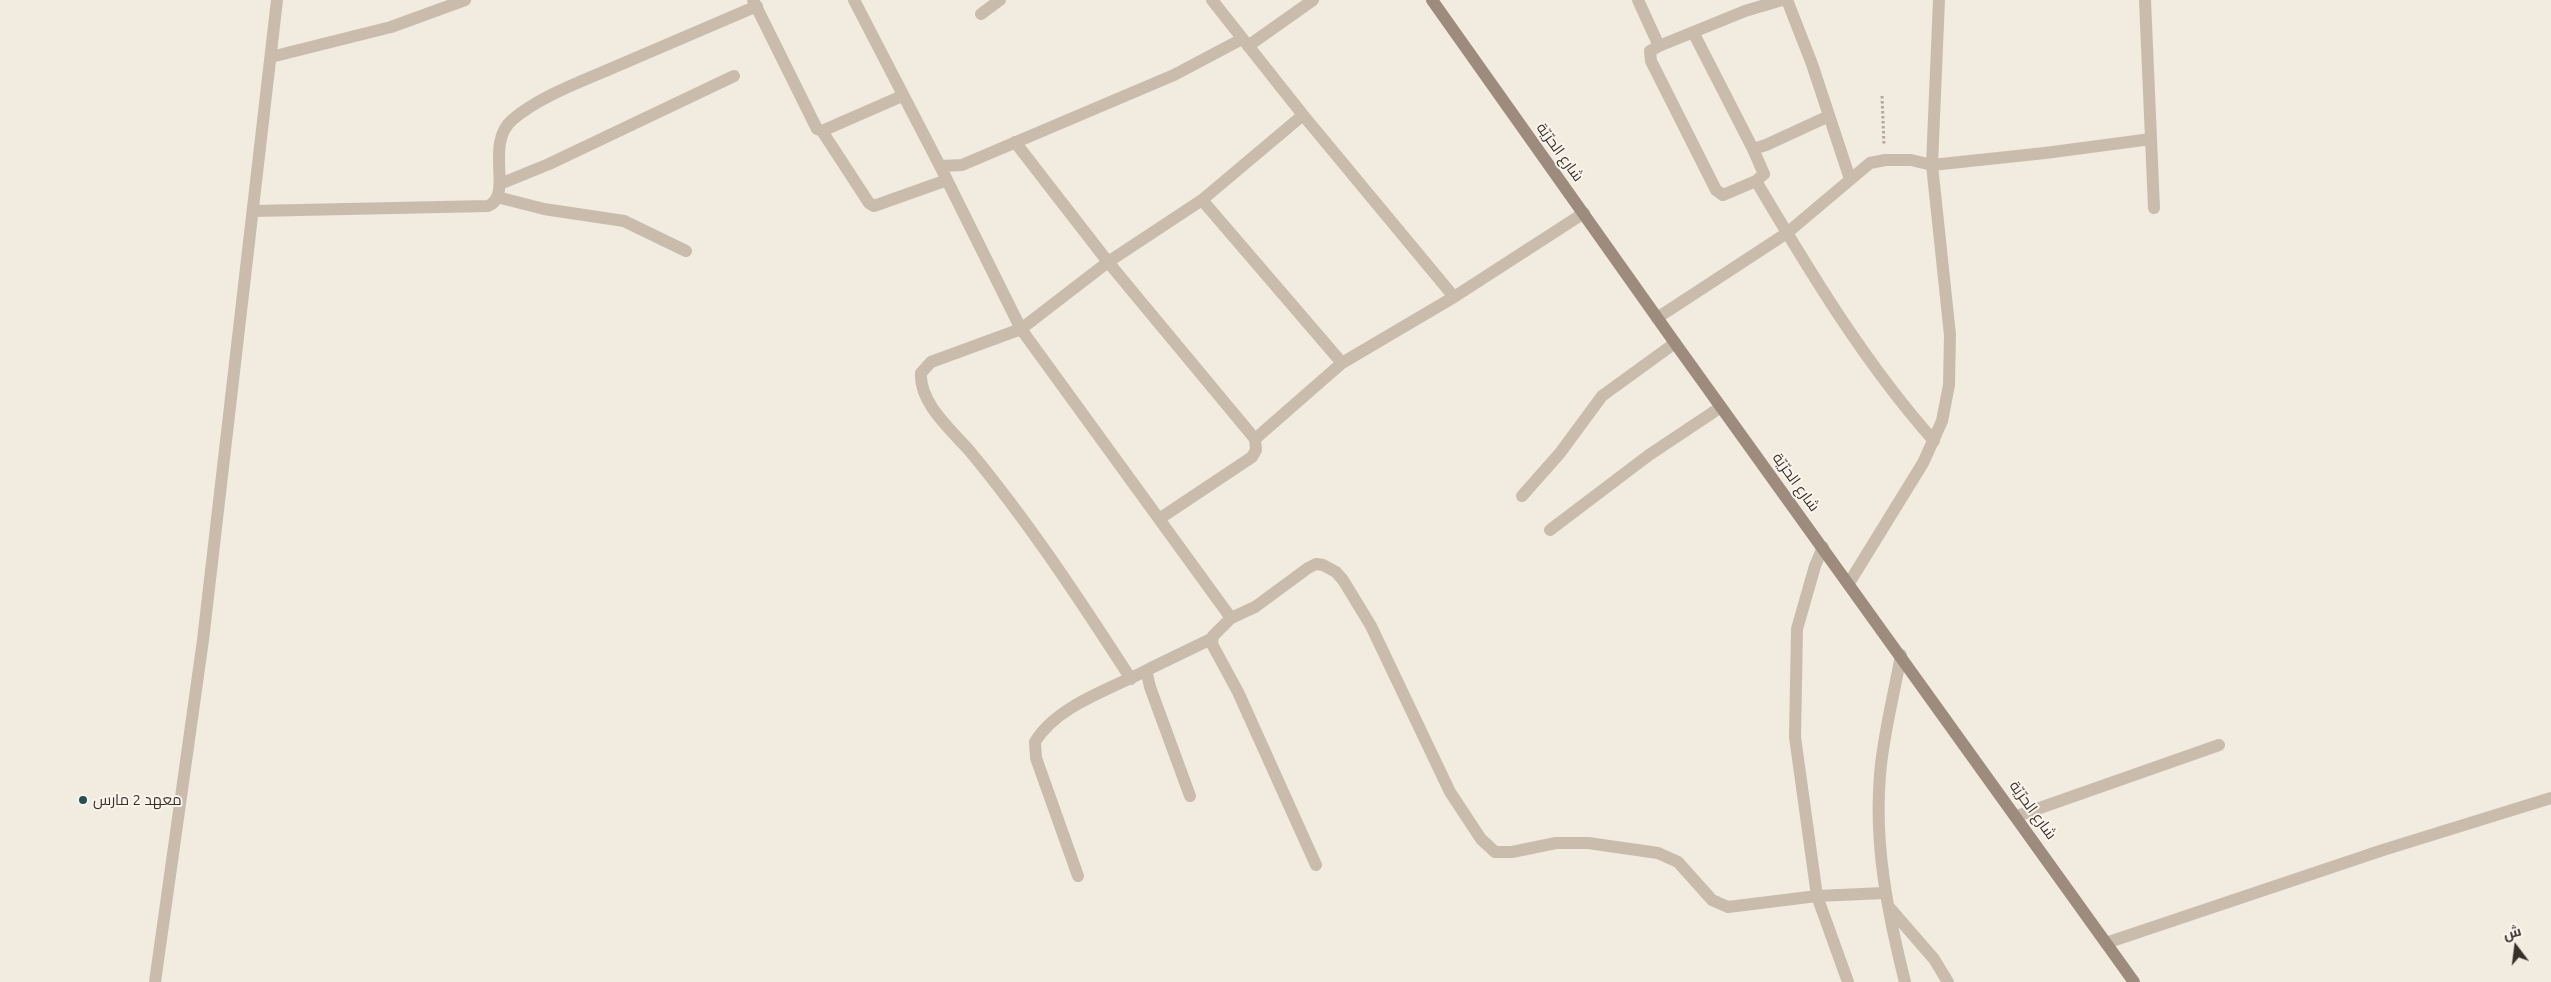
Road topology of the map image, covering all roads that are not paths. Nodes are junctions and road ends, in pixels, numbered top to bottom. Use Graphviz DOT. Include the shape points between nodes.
graph roads {
  1 [pos="277,0"];
  2 [pos="466,0"];
  3 [pos="854,0"];
  4 [pos="1000,0"];
  5 [pos="1212,0"];
  6 [pos="1313,0"];
  7 [pos="1432,0"];
  8 [pos="1638,0"];
  9 [pos="1782,0"];
  10 [pos="1787,0"];
  11 [pos="1939,0"];
  12 [pos="2145,0"];
  13 [pos="755,3"];
  14 [pos="981,14"];
  15 [pos="1693,32"];
  16 [pos="1245,42"];
  17 [pos="1659,46"];
  18 [pos="271,57"];
  19 [pos="734,76"];
  20 [pos="902,96"];
  21 [pos="1303,115"];
  22 [pos="1829,116"];
  23 [pos="822,131"];
  24 [pos="2151,139"];
  25 [pos="1015,142"];
  26 [pos="1753,149"];
  27 [pos="1932,164"];
  28 [pos="940,166"];
  29 [pos="1850,179"];
  30 [pos="947,180"];
  31 [pos="1756,181"];
  32 [pos="498,190"];
  33 [pos="1202,200"];
  34 [pos="2154,208"];
  35 [pos="253,212"];
  36 [pos="1584,214"];
  37 [pos="1787,233"];
  38 [pos="686,251"];
  39 [pos="1108,262"];
  40 [pos="1454,297"];
  41 [pos="1658,318"];
  42 [pos="1021,329"];
  43 [pos="1675,343"];
  44 [pos="1342,363"];
  45 [pos="1721,407"];
  46 [pos="1255,439"];
  47 [pos="1934,441"];
  48 [pos="1522,496"];
  49 [pos="1159,519"];
  50 [pos="1550,530"];
  51 [pos="1823,547"];
  52 [pos="1849,583"];
  53 [pos="1231,618"];
  54 [pos="1211,639"];
  55 [pos="1901,655"];
  56 [pos="1150,670"];
  57 [pos="1131,679"];
  58 [pos="2219,745"];
  59 [pos="1190,796"];
  60 [pos="2551,798"];
  61 [pos="2017,816"];
  62 [pos="1316,865"];
  63 [pos="1078,876"];
  64 [pos="1817,896"];
  65 [pos="1885,898"];
  66 [pos="2106,943"];
  67 [pos="155,982"];
  68 [pos="1848,982"];
  69 [pos="1905,982"];
  70 [pos="1948,982"];
  71 [pos="2134,982"];
  1 -- 18 [label="street"];
  2 -- 18 [label="street" via="391,27"];
  3 -- 20 [label="street"];
  4 -- 14 [label="street"];
  5 -- 16 [label="street"];
  6 -- 16 [label="street"];
  7 -- 36 [label="main road, شارع الحرّيّة"];
  8 -- 17 [label="street"];
  9 -- 15 [label="street"];
  10 -- 22 [label="street"];
  11 -- 27 [label="street"];
  12 -- 24 [label="street"];
  13 -- 23 [label="street" via="815,127"];
  13 -- 32 [label="street" via="570,87 513,120 500,137"];
  15 -- 17 [label="street"];
  15 -- 26 [label="street"];
  16 -- 21 [label="street"];
  16 -- 25 [label="street"];
  17 -- 31 [label="street" via="1650,51 1651,61 1716,190 1729,194"];
  18 -- 35 [label="street"];
  19 -- 32 [label="street"];
  20 -- 23 [label="street"];
  20 -- 28 [label="street"];
  21 -- 33 [label="street"];
  21 -- 40 [label="street"];
  22 -- 26 [label="street"];
  22 -- 29 [label="street"];
  23 -- 30 [label="street" via="874,206"];
  24 -- 27 [label="street"];
  24 -- 34 [label="street"];
  25 -- 28 [label="street" via="962,164"];
  25 -- 39 [label="street"];
  26 -- 31 [label="street" via="1764,174"];
  27 -- 29 [label="street" via="1885,160 1863,167"];
  27 -- 47 [label="street" via="1950,336 1946,406"];
  28 -- 30 [label="street"];
  29 -- 37 [label="street"];
  30 -- 42 [label="street"];
  31 -- 37 [label="street"];
  32 -- 35 [label="street" via="492,204 482,208"];
  32 -- 38 [label="street" via="544,209 624,221"];
  33 -- 39 [label="street"];
  33 -- 44 [label="street"];
  35 -- 67 [label="street" via="204,640"];
  36 -- 40 [label="street"];
  36 -- 41 [label="main road, شارع الحرّيّة"];
  37 -- 41 [label="street"];
  37 -- 47 [label="street" via="1855,341 1888,387"];
  39 -- 42 [label="street"];
  39 -- 46 [label="street"];
  40 -- 44 [label="street"];
  41 -- 43 [label="main road, شارع الحرّيّة"];
  42 -- 49 [label="street"];
  42 -- 57 [label="street" via="926,366 921,378 925,394 934,410 1034,534"];
  43 -- 45 [label="main road, شارع الحرّيّة"];
  43 -- 48 [label="street" via="1602,396 1560,453"];
  44 -- 46 [label="street"];
  45 -- 50 [label="street" via="1649,455"];
  45 -- 51 [label="main road, شارع الحرّيّة"];
  46 -- 49 [label="street" via="1256,450 1252,457"];
  47 -- 52 [label="street" via="1906,494"];
  49 -- 53 [label="street"];
  51 -- 52 [label="main road, شارع الحرّيّة"];
  51 -- 64 [label="street" via="1800,613 1795,675 1796,761"];
  52 -- 55 [label="main road, شارع الحرّيّة"];
  53 -- 54 [label="street"];
  53 -- 64 [label="street" via="1255,607 1316,564 1336,572 1372,626 1450,792 1481,839 1495,852 1556,843 1588,843 1658,852 1678,862 1708,896 1728,907"];
  54 -- 56 [label="street"];
  54 -- 62 [label="street"];
  55 -- 61 [label="main road, شارع الحرّيّة"];
  55 -- 65 [label="street" via="1880,776 1879,814"];
  56 -- 57 [label="street"];
  56 -- 59 [label="street" via="1150,687"];
  57 -- 63 [label="street" via="1057,717 1041,731 1035,742 1036,758"];
  58 -- 61 [label="street"];
  60 -- 66 [label="street" via="2383,850"];
  61 -- 66 [label="main road, شارع الحرّيّة"];
  64 -- 65 [label="street"];
  64 -- 68 [label="street"];
  65 -- 69 [label="street"];
  65 -- 70 [label="street" via="1934,959"];
  66 -- 71 [label="main road, شارع الحرّيّة"];
}
